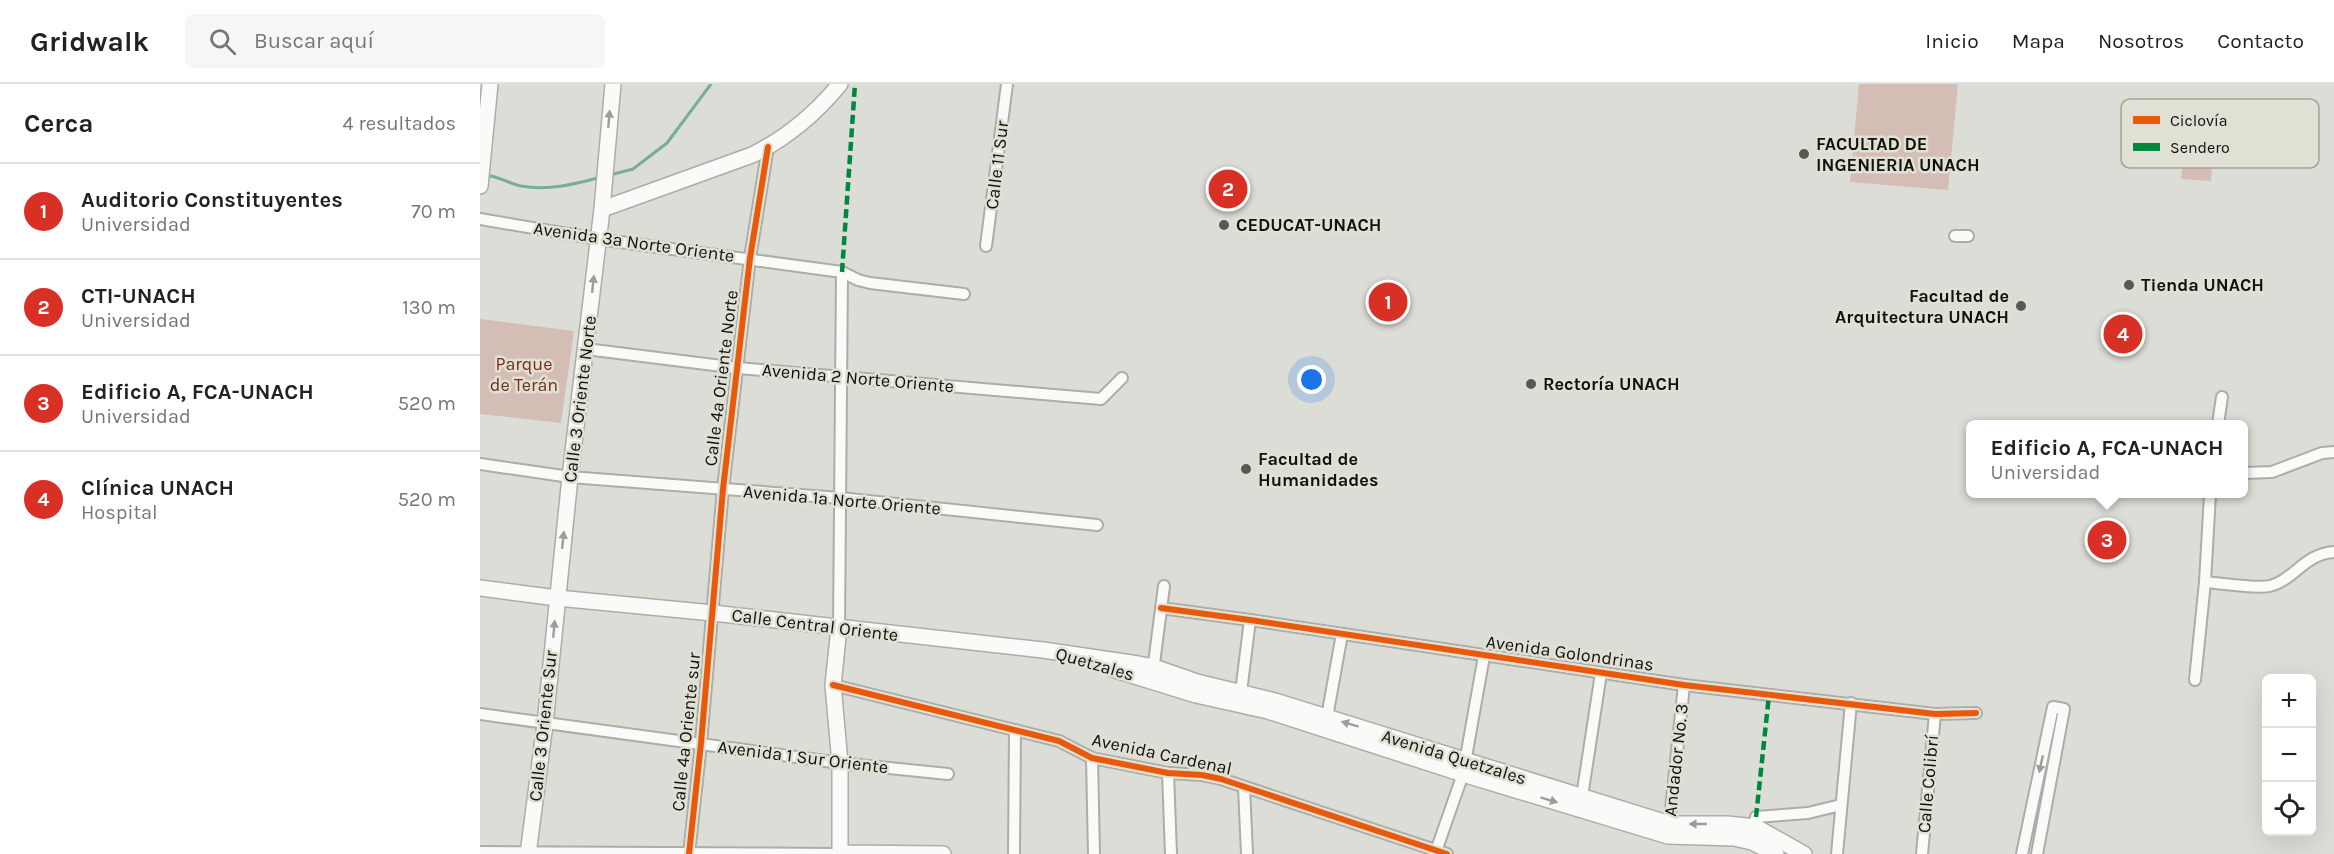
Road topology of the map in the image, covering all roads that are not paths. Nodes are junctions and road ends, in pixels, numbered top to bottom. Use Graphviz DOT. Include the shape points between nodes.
graph roads {
  1 [pos="489,84"];
  2 [pos="612,84"];
  3 [pos="840,84"];
  4 [pos="1007,84"];
  5 [pos="768,147"];
  6 [pos="480,186"];
  7 [pos="605,203"];
  8 [pos="480,219"];
  9 [pos="1954,236"];
  10 [pos="1968,236"];
  11 [pos="598,239"];
  12 [pos="986,246"];
  13 [pos="750,258"];
  14 [pos="842,272"];
  15 [pos="964,294"];
  16 [pos="586,349"];
  17 [pos="738,368"];
  18 [pos="840,375"];
  19 [pos="1122,378"];
  20 [pos="2222,397"];
  21 [pos="2219,420"];
  22 [pos="2334,452"];
  23 [pos="480,464"];
  24 [pos="2248,473"];
  25 [pos="570,477"];
  26 [pos="723,489"];
  27 [pos="840,498"];
  28 [pos="2210,498"];
  29 [pos="1097,525"];
  30 [pos="2334,552"];
  31 [pos="2205,582"];
  32 [pos="1164,586"];
  33 [pos="480,588"];
  34 [pos="557,598"];
  35 [pos="1161,608"];
  36 [pos="713,613"];
  37 [pos="1250,620"];
  38 [pos="839,628"];
  39 [pos="1342,634"];
  40 [pos="1043,650"];
  41 [pos="1484,656"];
  42 [pos="1601,673"];
  43 [pos="1153,674"];
  44 [pos="2195,680"];
  45 [pos="833,685"];
  46 [pos="1684,685"];
  47 [pos="1241,698"];
  48 [pos="1851,703"];
  49 [pos="1976,712"];
  50 [pos="480,714"];
  51 [pos="1935,714"];
  52 [pos="1327,717"];
  53 [pos="545,724"];
  54 [pos="1015,730"];
  55 [pos="701,743"];
  56 [pos="1092,758"];
  57 [pos="840,763"];
  58 [pos="1465,767"];
  59 [pos="1168,773"];
  60 [pos="948,774"];
  61 [pos="1244,787"];
  62 [pos="2033,802"];
  63 [pos="1581,803"];
  64 [pos="2047,804"];
  65 [pos="1841,805"];
  66 [pos="1755,829"];
  67 [pos="1669,830"];
  68 [pos="480,852"];
  69 [pos="1435,852"];
  70 [pos="528,853"];
  71 [pos="689,853"];
  72 [pos="840,853"];
  73 [pos="943,854"];
  74 [pos="1014,854"];
  75 [pos="1094,854"];
  76 [pos="1171,854"];
  77 [pos="1247,854"];
  78 [pos="1446,854"];
  79 [pos="1776,854"];
  80 [pos="1804,854"];
  81 [pos="1837,854"];
  82 [pos="1922,854"];
  83 [pos="2022,854"];
  84 [pos="2037,854"];
  1 -- 6 [label="main road"];
  7 -- 2 [label="main road, Calle 3 Oriente Norte, one-way"];
  3 -- 5 [label="main road" via="800,125"];
  4 -- 12 [label="street, Calle 11 Sur"];
  5 -- 7 [label="main road"];
  5 -- 13 [label="street, Calle 4a Oriente Norte"];
  7 -- 11 [label="main road, Calle 3 Oriente Norte"];
  8 -- 11 [label="street, Avenida 3a Norte Oriente"];
  9 -- 10 [label="street"];
  11 -- 13 [label="street, Avenida 3a Norte Oriente"];
  16 -- 11 [label="main road, Calle 3 Oriente Norte, one-way"];
  13 -- 14 [label="street, Avenida 3a Norte Oriente"];
  13 -- 17 [label="street, Calle 4a Oriente Norte"];
  14 -- 15 [label="street, Avenida 3a Norte Oriente" via="870,283"];
  14 -- 18 [label="street"];
  16 -- 17 [label="street, Avenida 2 Norte Oriente"];
  16 -- 25 [label="main road, Calle 3 Oriente Norte"];
  17 -- 18 [label="street, Avenida 2 Norte Oriente"];
  17 -- 26 [label="street, Calle 4a Oriente Norte"];
  18 -- 19 [label="street, Avenida 2 Norte Oriente" via="1101,399"];
  18 -- 27 [label="street"];
  20 -- 21 [label="street"];
  22 -- 24 [label="street" via="2272,472"];
  23 -- 25 [label="street, Avenida 1a Norte Oriente"];
  25 -- 26 [label="street, Avenida 1a Norte Oriente"];
  34 -- 25 [label="main road, Calle 3 Oriente Norte, one-way"];
  26 -- 27 [label="street, Avenida 1a Norte Oriente"];
  26 -- 36 [label="street, Calle 4a Oriente Norte"];
  27 -- 29 [label="street, Avenida 1a Norte Oriente"];
  27 -- 38 [label="street"];
  28 -- 31 [label="street"];
  30 -- 31 [label="street" via="2318,554 2268,586"];
  31 -- 44 [label="street"];
  32 -- 35 [label="street"];
  33 -- 34 [label="main road, Calle Central Oriente"];
  34 -- 36 [label="main road, Calle Central Oriente"];
  53 -- 34 [label="main road, Calle 3 Oriente Sur, one-way"];
  35 -- 37 [label="street, Avenida Golondrinas"];
  35 -- 43 [label="street"];
  36 -- 38 [label="main road, Calle Central Oriente"];
  36 -- 55 [label="street, Calle 4a Oriente sur"];
  37 -- 39 [label="street, Avenida Golondrinas"];
  37 -- 47 [label="street"];
  38 -- 40 [label="main road, Calle Central Oriente"];
  38 -- 45 [label="main road"];
  39 -- 41 [label="street, Avenida Golondrinas"];
  39 -- 52 [label="street"];
  40 -- 43 [label="main road, Quetzales"];
  41 -- 42 [label="street, Avenida Golondrinas"];
  41 -- 58 [label="street"];
  42 -- 46 [label="street, Avenida Golondrinas"];
  42 -- 63 [label="street"];
  43 -- 47 [label="main road, Avenida Quetzales" via="1196,695"];
  45 -- 54 [label="street, Avenida Cardenal"];
  45 -- 57 [label="main road"];
  46 -- 48 [label="street, Avenida Golondrinas"];
  46 -- 67 [label="street, Andador No. 3"];
  47 -- 52 [label="main road, Avenida Quetzales"];
  47 -- 58 [label="main road, Avenida Quetzales" via="1268,711"];
  48 -- 51 [label="street, Avenida Golondrinas"];
  48 -- 65 [label="street"];
  49 -- 51 [label="street, Avenida Golondrinas"];
  50 -- 53 [label="street, Avenida 1 Sur Oriente"];
  51 -- 82 [label="street, Calle Colibrí"];
  58 -- 52 [label="main road, Avenida Quetzales, one-way"];
  53 -- 55 [label="street, Avenida 1 Sur Oriente"];
  53 -- 70 [label="main road, Calle 3 Oriente Sur"];
  54 -- 56 [label="street, Avenida Cardenal" via="1059,741"];
  54 -- 74 [label="street"];
  55 -- 57 [label="street, Avenida 1 Sur Oriente"];
  55 -- 71 [label="street, Calle 4a Oriente sur"];
  56 -- 59 [label="street, Avenida Cardenal"];
  56 -- 75 [label="street"];
  57 -- 60 [label="street, Avenida 1 Sur Oriente"];
  57 -- 72 [label="main road"];
  58 -- 63 [label="main road, Avenida Quetzales"];
  58 -- 69 [label="street"];
  59 -- 61 [label="street, Avenida Cardenal" via="1202,775"];
  59 -- 76 [label="street"];
  61 -- 69 [label="street, Avenida Cardenal"];
  61 -- 77 [label="street"];
  62 -- 64 [label="street"];
  64 -- 62 [label="street, one-way" via="2064,709 2053,707"];
  62 -- 83 [label="street"];
  63 -- 67 [label="main road, Avenida Quetzales"];
  64 -- 84 [label="street"];
  65 -- 66 [label="street"];
  65 -- 81 [label="street"];
  66 -- 67 [label="main road, Avenida Quetzales" via="1734,838"];
  66 -- 79 [label="main road"];
  66 -- 80 [label="main road"];
  68 -- 70 [label="street"];
  69 -- 78 [label="street, Avenida Cardenal"];
  70 -- 71 [label="street"];
  71 -- 72 [label="street"];
  72 -- 73 [label="main road"];
}
